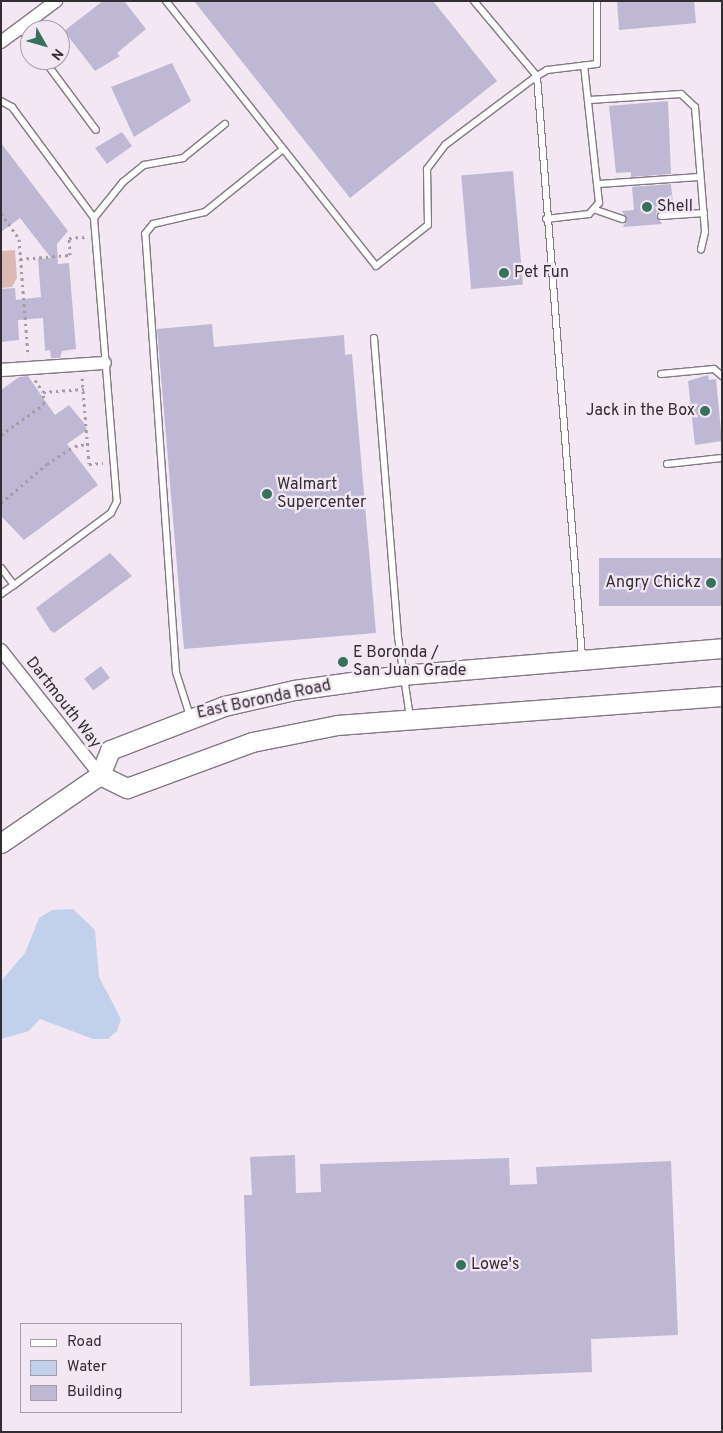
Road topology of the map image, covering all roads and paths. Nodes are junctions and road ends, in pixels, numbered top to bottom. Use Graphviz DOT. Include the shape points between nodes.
graph roads {
  1 [pos="56,1"];
  2 [pos="166,1"];
  3 [pos="474,1"];
  4 [pos="597,1"];
  5 [pos="31,20"];
  6 [pos="20,28"];
  7 [pos="1,42"];
  8 [pos="584,66"];
  9 [pos="51,70"];
  10 [pos="537,76"];
  11 [pos="590,100"];
  12 [pos="1,101"];
  13 [pos="225,124"];
  14 [pos="96,130"];
  15 [pos="283,149"];
  16 [pos="699,176"];
  17 [pos="600,184"];
  18 [pos="596,210"];
  19 [pos="1,213"];
  20 [pos="704,213"];
  21 [pos="661,216"];
  22 [pos="94,218"];
  23 [pos="546,219"];
  24 [pos="622,219"];
  25 [pos="96,235"];
  26 [pos="701,250"];
  27 [pos="20,260"];
  28 [pos="374,338"];
  29 [pos="106,363"];
  30 [pos="80,365"];
  31 [pos="29,368"];
  32 [pos="1,370"];
  33 [pos="661,374"];
  34 [pos="722,376"];
  35 [pos="84,389"];
  36 [pos="1,435"];
  37 [pos="89,444"];
  38 [pos="722,458"];
  39 [pos="114,462"];
  40 [pos="667,464"];
  41 [pos="1,503"];
  42 [pos="1,568"];
  43 [pos="14,585"];
  44 [pos="1,594"];
  45 [pos="722,648"];
  46 [pos="1,650"];
  47 [pos="582,660"];
  48 [pos="402,675"];
  49 [pos="722,696"];
  50 [pos="190,716"];
  51 [pos="411,718"];
  52 [pos="100,775"];
  53 [pos="1,843"];
  1 -- 5 [label="street"];
  2 -- 15 [label="lane"];
  3 -- 10 [label="lane"];
  4 -- 8 [label="lane" via="597,64"];
  6 -- 7 [label="street"];
  8 -- 10 [label="lane" via="547,70"];
  8 -- 11 [label="lane"];
  9 -- 14 [label="lane"];
  10 -- 15 [label="lane" via="446,145 427,169 428,225 376,266"];
  10 -- 23 [label="lane"];
  11 -- 16 [label="lane" via="682,94 695,108"];
  11 -- 17 [label="lane"];
  12 -- 22 [label="lane" via="12,107"];
  13 -- 22 [label="lane" via="183,158 144,165"];
  15 -- 50 [label="lane" via="204,212 154,224 145,234 176,672"];
  16 -- 17 [label="lane"];
  16 -- 20 [label="lane"];
  17 -- 18 [label="lane"];
  18 -- 23 [label="lane"];
  18 -- 24 [label="lane"];
  19 -- 27 [label="path" via="18,239"];
  20 -- 21 [label="lane"];
  20 -- 26 [label="lane"];
  22 -- 25 [label="lane"];
  23 -- 47 [label="lane" via="554,262"];
  25 -- 27 [label="path" via="69,238 70,255"];
  25 -- 29 [label="lane"];
  27 -- 31 [label="path"];
  28 -- 48 [label="lane"];
  29 -- 30 [label="street"];
  29 -- 39 [label="lane"];
  30 -- 31 [label="street"];
  30 -- 35 [label="path"];
  31 -- 32 [label="street"];
  33 -- 34 [label="lane" via="714,369"];
  35 -- 36 [label="path" via="43,392 44,404"];
  35 -- 37 [label="path"];
  37 -- 39 [label="path" via="89,464"];
  37 -- 41 [label="path" via="75,446 47,464"];
  38 -- 40 [label="lane"];
  39 -- 43 [label="lane" via="117,501 114,511"];
  42 -- 43 [label="lane"];
  43 -- 44 [label="lane"];
  45 -- 47 [label="main road, East Boronda Road"];
  46 -- 52 [label="street, Dartmouth Way"];
  47 -- 48 [label="main road, East Boronda Road"];
  48 -- 50 [label="main road, East Boronda Road" via="294,690"];
  48 -- 51 [label="lane"];
  49 -- 51 [label="main road"];
  50 -- 52 [label="main road, East Boronda Road" via="110,750"];
  51 -- 52 [label="main road" via="282,734 182,765 127,788"];
  52 -- 53 [label="main road"];
}
